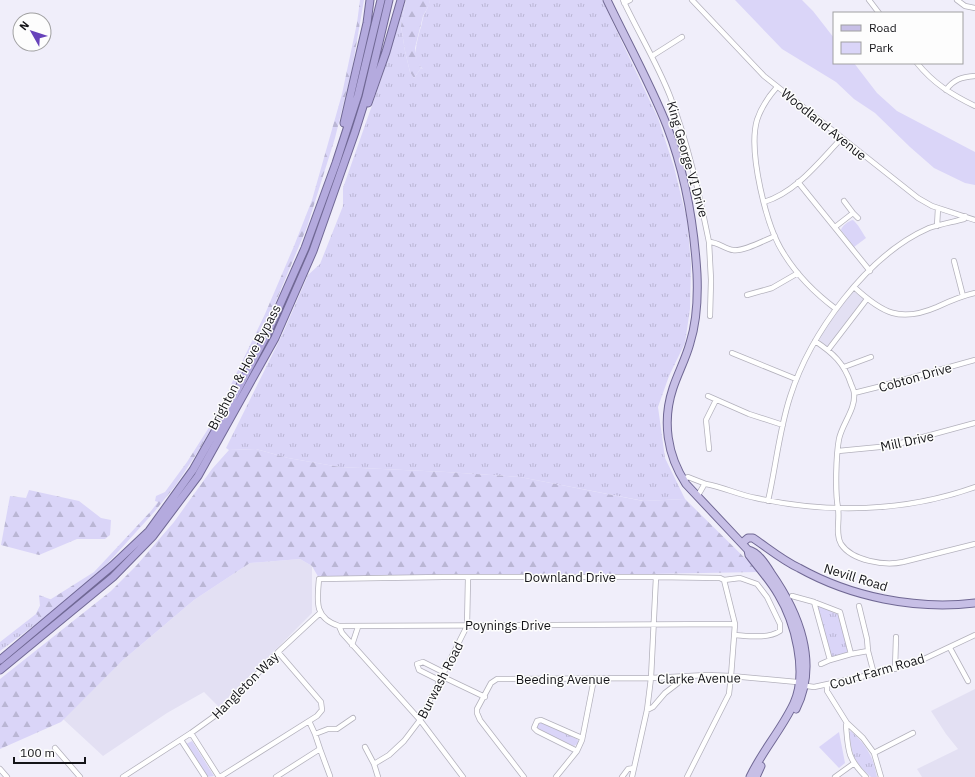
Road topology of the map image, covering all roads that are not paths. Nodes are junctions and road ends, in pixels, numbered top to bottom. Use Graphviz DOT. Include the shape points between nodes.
graph roads {
  1 [pos="370,0"];
  2 [pos="381,0"];
  3 [pos="389,0"];
  4 [pos="401,0"];
  5 [pos="607,0"];
  6 [pos="630,0"];
  7 [pos="692,0"];
  8 [pos="869,0"];
  9 [pos="957,0"];
  10 [pos="624,2"];
  11 [pos="975,8"];
  12 [pos="878,12"];
  13 [pos="682,37"];
  14 [pos="652,56"];
  15 [pos="918,64"];
  16 [pos="975,76"];
  17 [pos="778,86"];
  18 [pos="946,90"];
  19 [pos="975,106"];
  20 [pos="355,132"];
  21 [pos="841,137"];
  22 [pos="336,162"];
  23 [pos="798,182"];
  24 [pos="844,201"];
  25 [pos="764,202"];
  26 [pos="938,208"];
  27 [pos="853,213"];
  28 [pos="965,216"];
  29 [pos="858,218"];
  30 [pos="975,220"];
  31 [pos="937,226"];
  32 [pos="835,228"];
  33 [pos="775,236"];
  34 [pos="710,242"];
  35 [pos="954,261"];
  36 [pos="870,271"];
  37 [pos="798,273"];
  38 [pos="854,288"];
  39 [pos="975,293"];
  40 [pos="747,295"];
  41 [pos="963,296"];
  42 [pos="867,299"];
  43 [pos="836,309"];
  44 [pos="710,316"];
  45 [pos="815,341"];
  46 [pos="828,350"];
  47 [pos="732,353"];
  48 [pos="872,357"];
  49 [pos="975,360"];
  50 [pos="844,367"];
  51 [pos="796,379"];
  52 [pos="854,393"];
  53 [pos="708,396"];
  54 [pos="716,400"];
  55 [pos="975,423"];
  56 [pos="783,426"];
  57 [pos="709,449"];
  58 [pos="838,451"];
  59 [pos="683,479"];
  60 [pos="706,484"];
  61 [pos="975,487"];
  62 [pos="697,497"];
  63 [pos="768,501"];
  64 [pos="838,508"];
  65 [pos="742,544"];
  66 [pos="975,544"];
  67 [pos="656,577"];
  68 [pos="468,578"];
  69 [pos="724,580"];
  70 [pos="792,596"];
  71 [pos="814,602"];
  72 [pos="975,603"];
  73 [pos="859,606"];
  74 [pos="320,613"];
  75 [pos="654,624"];
  76 [pos="735,624"];
  77 [pos="339,626"];
  78 [pos="467,626"];
  79 [pos="358,627"];
  80 [pos="735,635"];
  81 [pos="975,635"];
  82 [pos="896,637"];
  83 [pos="352,645"];
  84 [pos="950,648"];
  85 [pos="868,650"];
  86 [pos="278,652"];
  87 [pos="851,654"];
  88 [pos="0,660"];
  89 [pos="830,660"];
  90 [pos="821,664"];
  91 [pos="894,669"];
  92 [pos="0,670"];
  93 [pos="874,674"];
  94 [pos="441,676"];
  95 [pos="731,676"];
  96 [pos="681,677"];
  97 [pos="650,678"];
  98 [pos="594,679"];
  99 [pos="968,681"];
  100 [pos="802,686"];
  101 [pos="827,686"];
  102 [pos="485,696"];
  103 [pos="647,710"];
  104 [pos="353,718"];
  105 [pos="420,720"];
  106 [pos="309,721"];
  107 [pos="847,723"];
  108 [pos="914,733"];
  109 [pos="191,734"];
  110 [pos="315,734"];
  111 [pos="582,738"];
  112 [pos="181,740"];
  113 [pos="365,746"];
  114 [pos="55,748"];
  115 [pos="320,749"];
  116 [pos="768,750"];
  117 [pos="577,751"];
  118 [pos="874,753"];
  119 [pos="374,764"];
  120 [pos="853,764"];
  121 [pos="634,768"];
  122 [pos="0,769"];
  123 [pos="330,776"];
  124 [pos="7,777"];
  125 [pos="80,777"];
  126 [pos="123,777"];
  127 [pos="204,777"];
  128 [pos="220,777"];
  129 [pos="276,777"];
  130 [pos="378,777"];
  131 [pos="463,777"];
  132 [pos="524,777"];
  133 [pos="556,777"];
  134 [pos="622,777"];
  135 [pos="632,777"];
  136 [pos="687,777"];
  137 [pos="750,777"];
  138 [pos="756,777"];
  139 [pos="835,777"];
  140 [pos="866,777"];
  141 [pos="882,777"];
  1 -- 22 [label="highway"];
  2 -- 22 [label="highway, Brighton & Hove Bypass" via="359,88"];
  3 -- 20 [label="highway, Brighton & Hove Bypass"];
  4 -- 20 [label="highway" via="370,98"];
  5 -- 59 [label="main road" via="667,126 682,175 693,230 697,274 695,325 673,388 667,418 671,451"];
  6 -- 10 [label="street, King George VI Drive"];
  7 -- 17 [label="street, Woodland Avenue" via="752,64"];
  8 -- 12 [label="street"];
  9 -- 11 [label="street" via="965,6"];
  10 -- 14 [label="street, King George VI Drive"];
  13 -- 14 [label="street"];
  14 -- 34 [label="street, King George VI Drive" via="670,97 686,145 699,188"];
  15 -- 18 [label="street" via="928,77"];
  16 -- 18 [label="street" via="956,80"];
  17 -- 21 [label="street, Woodland Avenue"];
  17 -- 25 [label="street" via="763,107 755,130 757,164"];
  18 -- 19 [label="street"];
  20 -- 92 [label="highway, Brighton & Hove Bypass" via="320,232 281,325 198,476 154,536 113,577"];
  21 -- 23 [label="street"];
  21 -- 26 [label="street, Woodland Avenue" via="918,198"];
  22 -- 88 [label="highway, Brighton & Hove Bypass" via="305,248 267,334 193,470 148,530 118,561"];
  23 -- 25 [label="street" via="782,194"];
  23 -- 32 [label="street"];
  24 -- 27 [label="street"];
  25 -- 33 [label="street"];
  26 -- 28 [label="street, Woodland Avenue"];
  26 -- 31 [label="street"];
  27 -- 29 [label="street"];
  27 -- 32 [label="street"];
  28 -- 30 [label="street, Woodland Avenue"];
  28 -- 31 [label="street" via="964,219"];
  31 -- 36 [label="street" via="921,232 895,249"];
  32 -- 36 [label="street"];
  33 -- 34 [label="street" via="735,251"];
  33 -- 37 [label="street" via="783,253"];
  34 -- 44 [label="street, King George VI Drive"];
  35 -- 41 [label="street"];
  36 -- 38 [label="street"];
  37 -- 40 [label="street" via="772,288"];
  37 -- 43 [label="street"];
  38 -- 42 [label="street"];
  38 -- 43 [label="street"];
  39 -- 41 [label="street"];
  41 -- 42 [label="street" via="921,313 909,315 888,311"];
  42 -- 46 [label="street"];
  43 -- 45 [label="street"];
  45 -- 46 [label="street"];
  45 -- 51 [label="street"];
  46 -- 50 [label="street"];
  47 -- 51 [label="street"];
  48 -- 50 [label="street"];
  49 -- 52 [label="street, Cobton Drive"];
  50 -- 52 [label="street"];
  51 -- 56 [label="street"];
  52 -- 58 [label="street" via="851,409 839,439"];
  53 -- 54 [label="street"];
  54 -- 56 [label="street"];
  54 -- 57 [label="street" via="706,420"];
  55 -- 58 [label="street, Mill Drive" via="890,446"];
  56 -- 63 [label="street"];
  58 -- 64 [label="street"];
  59 -- 60 [label="street" via="688,477"];
  59 -- 62 [label="main road"];
  60 -- 62 [label="street"];
  60 -- 63 [label="street"];
  61 -- 64 [label="street" via="896,506"];
  62 -- 65 [label="main road"];
  63 -- 64 [label="street"];
  64 -- 66 [label="street" via="841,543 851,554 870,561 899,563"];
  65 -- 72 [label="main road, Nevill Road" via="748,538 753,538 783,560 811,575 870,596 921,604"];
  65 -- 100 [label="main road" via="778,593 794,621"];
  67 -- 68 [label="street, Downland Drive"];
  67 -- 69 [label="street, Downland Drive"];
  67 -- 75 [label="street"];
  68 -- 74 [label="street, Downland Drive" via="319,579 317,602"];
  68 -- 78 [label="street, Burwash Road"];
  69 -- 76 [label="street"];
  69 -- 80 [label="street, Downland Drive" via="740,578 757,584 767,597 780,624 780,631 774,635"];
  70 -- 71 [label="street"];
  71 -- 87 [label="street" via="840,612"];
  71 -- 89 [label="street"];
  73 -- 85 [label="street"];
  74 -- 77 [label="street, Poynings Drive" via="331,624"];
  74 -- 86 [label="street, Hangleton Way"];
  75 -- 76 [label="street, Poynings Drive"];
  75 -- 78 [label="street, Poynings Drive"];
  75 -- 97 [label="street"];
  76 -- 80 [label="street"];
  77 -- 79 [label="street, Poynings Drive"];
  77 -- 83 [label="street"];
  78 -- 79 [label="street, Poynings Drive"];
  78 -- 94 [label="street, Burwash Road"];
  79 -- 83 [label="street"];
  80 -- 95 [label="street"];
  81 -- 84 [label="street, Court Farm Road"];
  82 -- 91 [label="street"];
  83 -- 105 [label="street"];
  84 -- 91 [label="street, Court Farm Road"];
  84 -- 99 [label="street"];
  85 -- 87 [label="street"];
  85 -- 93 [label="street"];
  86 -- 106 [label="street" via="321,702 322,710"];
  86 -- 109 [label="street, Hangleton Way" via="222,710"];
  87 -- 89 [label="street"];
  89 -- 90 [label="street"];
  91 -- 93 [label="street, Court Farm Road"];
  93 -- 101 [label="street, Court Farm Road"];
  94 -- 94 [label="street" via="419,670 417,664 423,662"];
  94 -- 102 [label="street"];
  94 -- 105 [label="street, Burwash Road"];
  95 -- 96 [label="street, Clarke Avenue"];
  95 -- 100 [label="street, Clarke Avenue" via="797,682"];
  95 -- 136 [label="street" via="729,694"];
  96 -- 97 [label="street, Clarke Avenue"];
  96 -- 103 [label="street" via="678,683"];
  97 -- 98 [label="street, Beeding Avenue"];
  97 -- 103 [label="street, Clarke Avenue"];
  98 -- 102 [label="street, Beeding Avenue" via="497,679 491,683"];
  98 -- 111 [label="street"];
  100 -- 101 [label="street, Court Farm Road"];
  100 -- 116 [label="main road"];
  101 -- 107 [label="street" via="827,691"];
  102 -- 132 [label="street" via="477,708 477,714"];
  103 -- 121 [label="street, Clarke Avenue"];
  104 -- 110 [label="street" via="337,729"];
  105 -- 119 [label="street, Burwash Road" via="404,741"];
  105 -- 131 [label="street"];
  106 -- 110 [label="street"];
  106 -- 128 [label="street"];
  107 -- 118 [label="street"];
  107 -- 120 [label="street" via="847,744"];
  108 -- 118 [label="street"];
  109 -- 112 [label="street, Hangleton Way"];
  109 -- 128 [label="street"];
  110 -- 115 [label="street"];
  111 -- 117 [label="street"];
  111 -- 117 [label="street" via="541,720 535,724 537,732"];
  112 -- 126 [label="street, Hangleton Way"];
  112 -- 127 [label="street"];
  113 -- 119 [label="street"];
  114 -- 125 [label="street"];
  115 -- 123 [label="street"];
  115 -- 129 [label="street"];
  116 -- 137 [label="main road"];
  116 -- 138 [label="main road"];
  117 -- 133 [label="street"];
  118 -- 141 [label="street"];
  119 -- 130 [label="street"];
  120 -- 139 [label="street"];
  120 -- 140 [label="street"];
  121 -- 134 [label="street" via="628,769"];
  121 -- 135 [label="street, Clarke Avenue"];
  122 -- 124 [label="street"];
}
